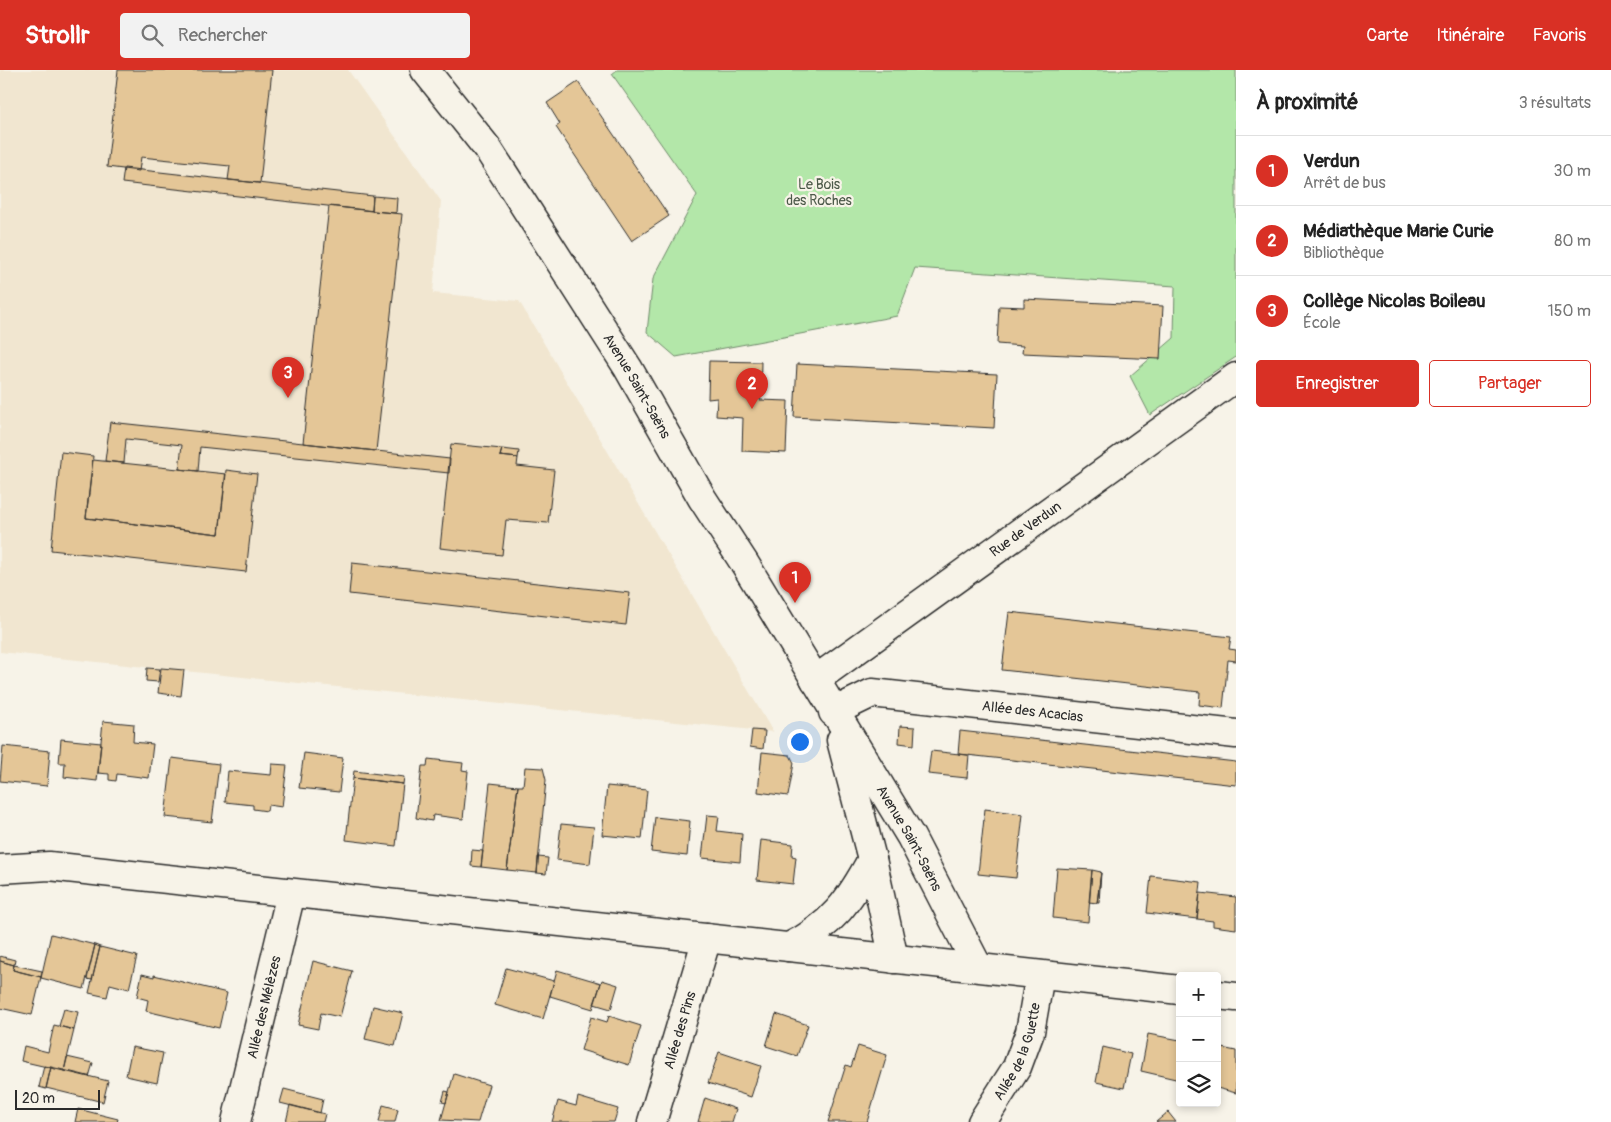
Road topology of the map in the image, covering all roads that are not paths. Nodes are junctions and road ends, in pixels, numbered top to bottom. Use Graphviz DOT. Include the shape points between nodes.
graph roads {
  1 [pos="425,70"];
  2 [pos="1236,376"];
  3 [pos="815,680"];
  4 [pos="833,712"];
  5 [pos="1236,734"];
  6 [pos="0,855"];
  7 [pos="872,859"];
  8 [pos="49,866"];
  9 [pos="0,869"];
  10 [pos="291,893"];
  11 [pos="707,938"];
  12 [pos="789,947"];
  13 [pos="894,958"];
  14 [pos="978,967"];
  15 [pos="1040,974"];
  16 [pos="1176,990"];
  17 [pos="1221,995"];
  18 [pos="1236,997"];
  19 [pos="236,1122"];
  20 [pos="652,1122"];
  21 [pos="982,1122"];
  1 -- 3 [label="street, Avenue Saint-Saëns" via="488,149 628,368 702,498"];
  2 -- 3 [label="street, Rue de Verdun"];
  3 -- 4 [label="street, Avenue Saint-Saëns"];
  4 -- 5 [label="street, Allée des Acacias" via="872,693"];
  4 -- 7 [label="street, Avenue Saint-Saëns"];
  4 -- 14 [label="street, Avenue Saint-Saëns" via="911,837"];
  6 -- 8 [label="street"];
  7 -- 12 [label="street" via="848,902 811,936"];
  7 -- 13 [label="street, Avenue Saint-Saëns"];
  8 -- 9 [label="street"];
  8 -- 10 [label="street"];
  10 -- 11 [label="street"];
  10 -- 19 [label="street, Allée des Mélèzes"];
  11 -- 12 [label="street"];
  11 -- 20 [label="street, Allée des Pins"];
  12 -- 13 [label="street"];
  13 -- 14 [label="street"];
  14 -- 15 [label="street"];
  15 -- 16 [label="street"];
  15 -- 21 [label="street, Allée de la Guette" via="1030,1032 1017,1067"];
  17 -- 18 [label="street"];
}
